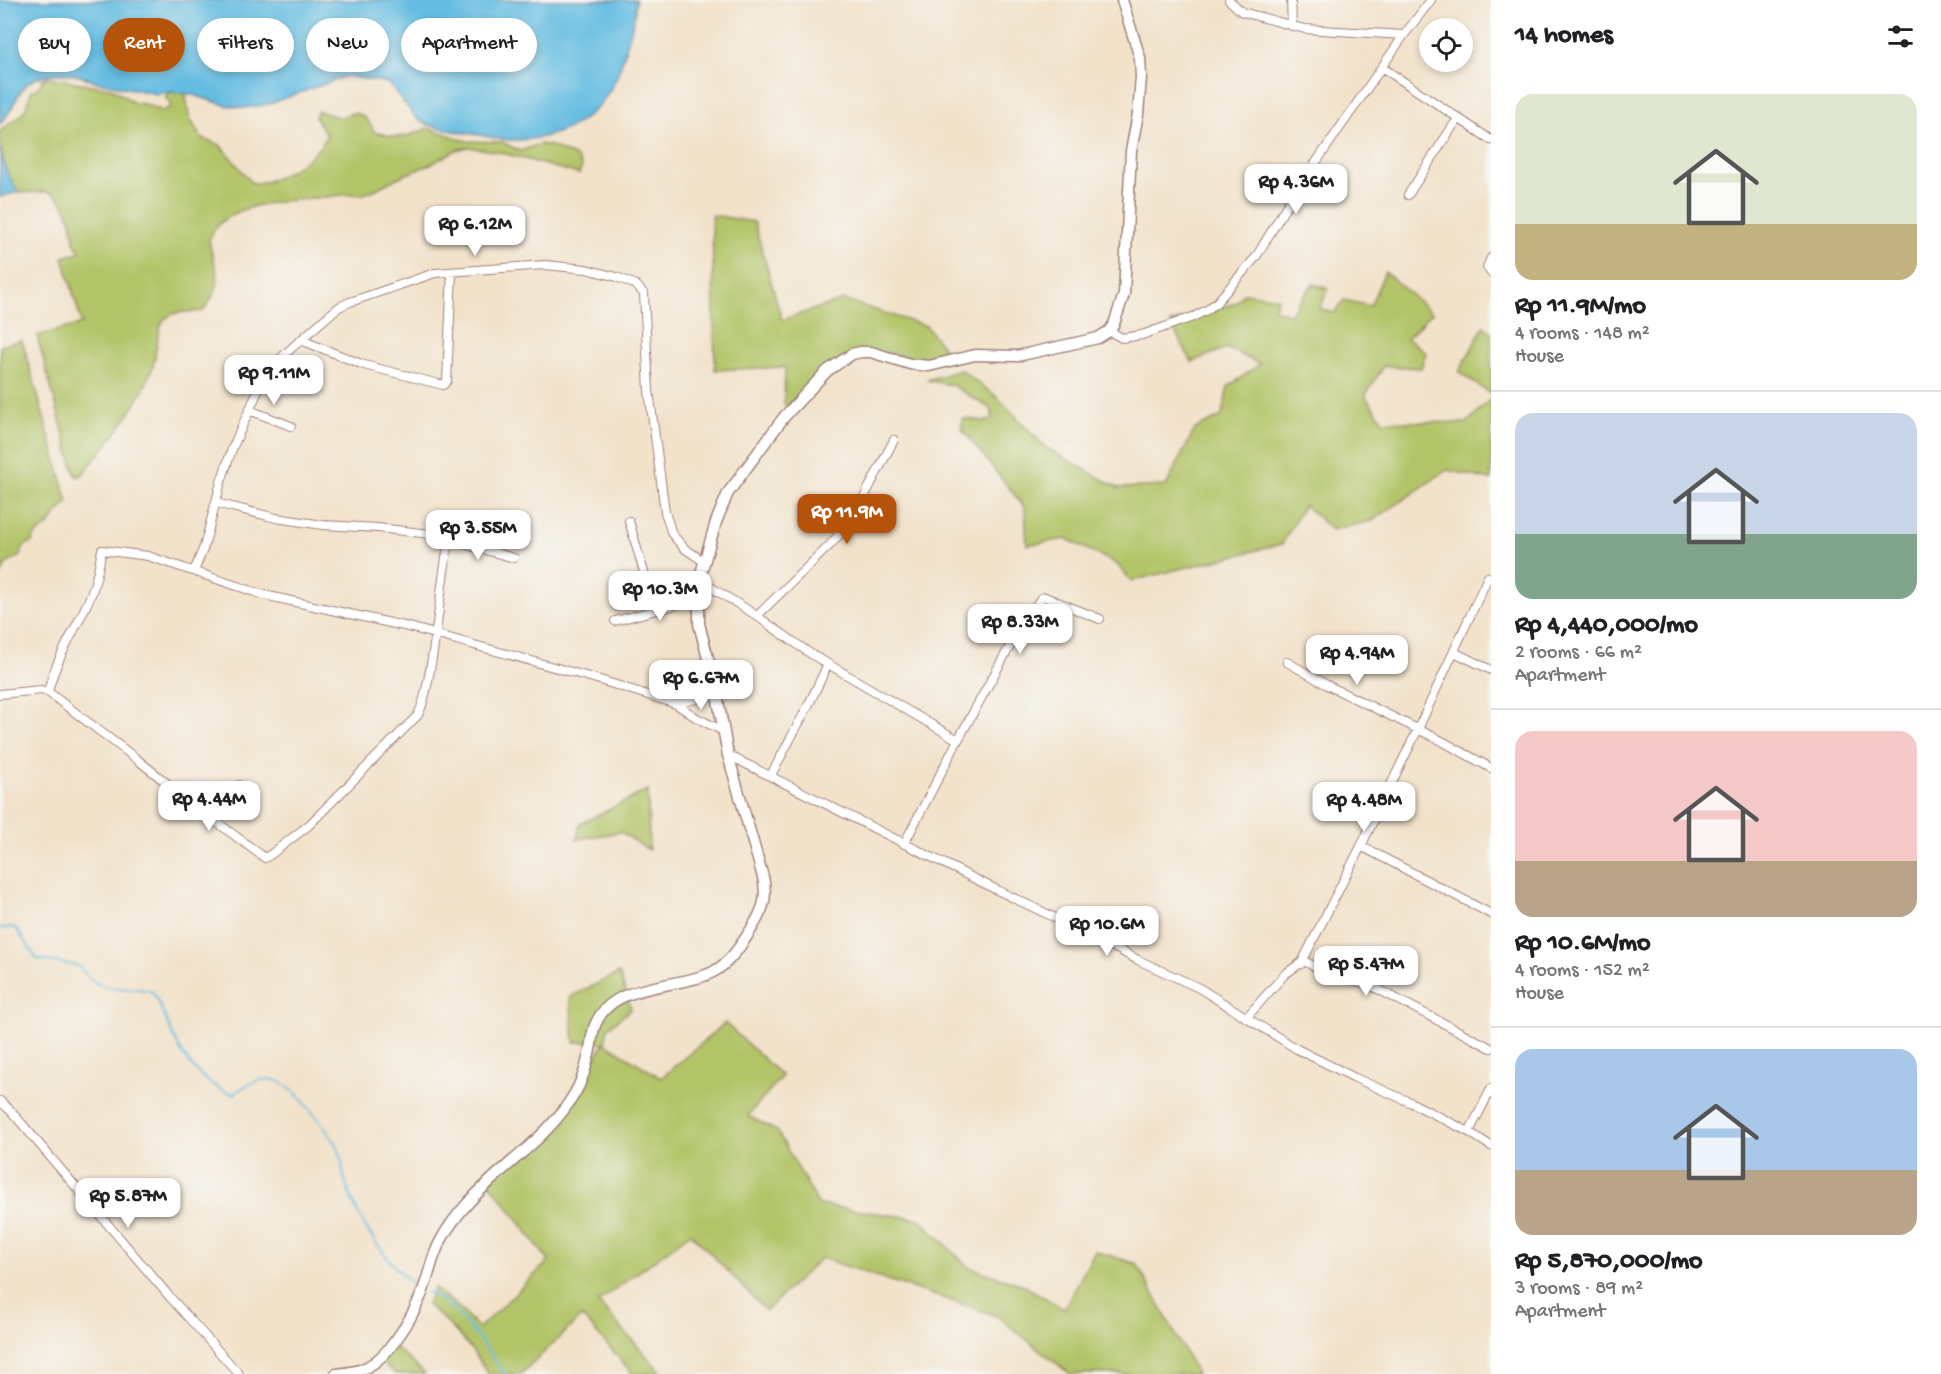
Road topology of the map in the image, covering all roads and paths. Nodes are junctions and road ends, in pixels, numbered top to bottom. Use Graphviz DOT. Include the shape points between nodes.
graph roads {
  1 [pos="1122,0"];
  2 [pos="1229,0"];
  3 [pos="1291,0"];
  4 [pos="1431,0"];
  5 [pos="1292,26"];
  6 [pos="1404,35"];
  7 [pos="1383,68"];
  8 [pos="1458,118"];
  9 [pos="1491,141"];
  10 [pos="1408,195"];
  11 [pos="1491,258"];
  12 [pos="452,272"];
  13 [pos="1491,273"];
  14 [pos="1109,331"];
  15 [pos="301,340"];
  16 [pos="249,410"];
  17 [pos="291,426"];
  18 [pos="894,440"];
  19 [pos="216,503"];
  20 [pos="629,520"];
  21 [pos="449,540"];
  22 [pos="514,558"];
  23 [pos="703,561"];
  24 [pos="194,571"];
  25 [pos="1488,577"];
  26 [pos="699,580"];
  27 [pos="698,599"];
  28 [pos="655,610"];
  29 [pos="757,616"];
  30 [pos="1100,619"];
  31 [pos="615,621"];
  32 [pos="436,634"];
  33 [pos="1454,652"];
  34 [pos="1287,662"];
  35 [pos="828,664"];
  36 [pos="1491,670"];
  37 [pos="716,689"];
  38 [pos="48,692"];
  39 [pos="0,694"];
  40 [pos="676,704"];
  41 [pos="1418,729"];
  42 [pos="725,732"];
  43 [pos="958,741"];
  44 [pos="728,755"];
  45 [pos="1491,768"];
  46 [pos="771,775"];
  47 [pos="239,785"];
  48 [pos="209,817"];
  49 [pos="904,844"];
  50 [pos="1361,846"];
  51 [pos="1491,914"];
  52 [pos="1301,964"];
  53 [pos="1246,1018"];
  54 [pos="1491,1048"];
  55 [pos="1491,1089"];
  56 [pos="0,1101"];
  57 [pos="1469,1132"];
  58 [pos="1491,1146"];
  59 [pos="239,1374"];
  60 [pos="336,1374"];
  1 -- 14 [label="main road" via="1140,58 1141,77 1131,151 1124,294"];
  2 -- 5 [label="street" via="1242,12"];
  3 -- 5 [label="street"];
  4 -- 6 [label="street"];
  5 -- 6 [label="street"];
  6 -- 7 [label="street"];
  7 -- 8 [label="street"];
  7 -- 14 [label="street" via="1290,200 1256,257 1216,302 1193,317 1135,336 1122,338"];
  8 -- 9 [label="street"];
  8 -- 10 [label="street"];
  11 -- 13 [label="street" via="1487,267"];
  12 -- 15 [label="street" via="423,277 344,304"];
  12 -- 15 [label="street" via="447,381 443,385 364,365"];
  12 -- 23 [label="street" via="551,264 617,276 641,290 664,512 672,534"];
  14 -- 23 [label="main road" via="1098,338 1017,356 975,355 929,366 871,352 844,359 827,371 784,417 740,476 728,494"];
  15 -- 16 [label="street" via="265,375"];
  16 -- 17 [label="street"];
  16 -- 19 [label="street"];
  18 -- 29 [label="street" via="852,520"];
  19 -- 21 [label="street" via="276,518 430,534"];
  19 -- 24 [label="street"];
  20 -- 28 [label="street"];
  21 -- 22 [label="street"];
  21 -- 32 [label="street"];
  23 -- 26 [label="main road"];
  24 -- 32 [label="street" via="264,595"];
  24 -- 38 [label="street" via="148,556 102,550 91,594 64,648"];
  25 -- 33 [label="street"];
  26 -- 27 [label="main road"];
  26 -- 29 [label="street"];
  27 -- 28 [label="street"];
  27 -- 37 [label="main road" via="699,624"];
  28 -- 31 [label="street"];
  29 -- 35 [label="street"];
  30 -- 43 [label="street" via="1041,598"];
  32 -- 40 [label="street"];
  32 -- 48 [label="street" via="418,715 296,836 265,858"];
  33 -- 36 [label="street"];
  33 -- 41 [label="street"];
  34 -- 41 [label="street"];
  35 -- 43 [label="street"];
  35 -- 46 [label="street"];
  37 -- 40 [label="street"];
  37 -- 42 [label="main road"];
  38 -- 39 [label="street"];
  38 -- 48 [label="street"];
  40 -- 42 [label="street"];
  41 -- 45 [label="street"];
  41 -- 50 [label="street"];
  42 -- 44 [label="main road"];
  43 -- 49 [label="street"];
  44 -- 46 [label="street"];
  44 -- 60 [label="main road" via="766,892 758,918 734,954 713,972 632,993 605,1010 594,1027 586,1069 570,1101 540,1136 467,1204 440,1241 420,1299 399,1336 371,1365"];
  46 -- 49 [label="street"];
  47 -- 48 [label="street"];
  49 -- 53 [label="street" via="1198,988"];
  50 -- 51 [label="street"];
  50 -- 52 [label="street"];
  52 -- 53 [label="street" via="1285,974"];
  52 -- 54 [label="street" via="1304,961 1331,975 1368,984"];
  53 -- 57 [label="street" via="1333,1068"];
  55 -- 57 [label="street"];
  56 -- 59 [label="street"];
  57 -- 58 [label="street"];
}
